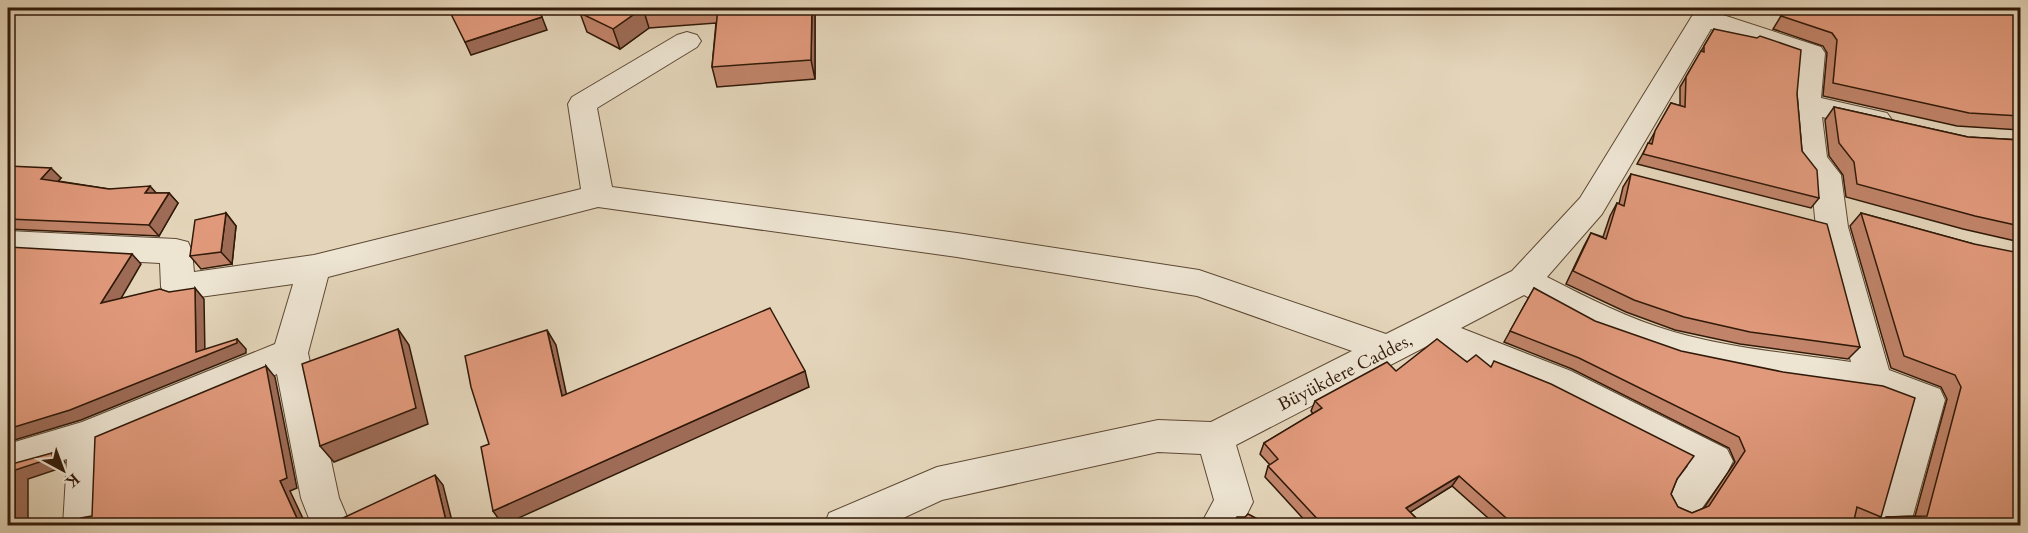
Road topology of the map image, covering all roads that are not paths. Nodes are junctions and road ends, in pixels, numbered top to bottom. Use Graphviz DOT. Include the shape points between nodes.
graph roads {
  1 [pos="1707,13"];
  2 [pos="687,41"];
  3 [pos="1806,104"];
  4 [pos="1899,125"];
  5 [pos="598,196"];
  6 [pos="1863,215"];
  7 [pos="1831,217"];
  8 [pos="1797,219"];
  9 [pos="8,243"];
  10 [pos="315,268"];
  11 [pos="1524,279"];
  12 [pos="1430,330"];
  13 [pos="1388,349"];
  14 [pos="290,353"];
  15 [pos="1874,380"];
  16 [pos="87,437"];
  17 [pos="1215,438"];
  18 [pos="8,460"];
  19 [pos="1683,503"];
  20 [pos="83,525"];
  21 [pos="332,525"];
  22 [pos="843,525"];
  23 [pos="1219,525"];
  24 [pos="1890,525"];
  1 -- 3 [label="street" via="1811,53"];
  1 -- 11 [label="street, Büyükdere Caddes," via="1626,174"];
  2 -- 5 [label="street" via="582,104"];
  3 -- 4 [label="street"];
  3 -- 7 [label="street" via="1812,161 1826,175"];
  5 -- 10 [label="street"];
  5 -- 13 [label="street" via="1199,283"];
  6 -- 7 [label="street"];
  7 -- 8 [label="street"];
  7 -- 15 [label="street"];
  9 -- 10 [label="street" via="176,251 178,287"];
  10 -- 14 [label="street"];
  11 -- 12 [label="street, Büyükdere Caddes,"];
  11 -- 15 [label="street" via="1601,320 1673,346 1773,366"];
  12 -- 13 [label="street, Büyükdere Caddes,"];
  12 -- 19 [label="street" via="1558,382 1714,461"];
  13 -- 17 [label="street, Büyükdere Caddes,"];
  14 -- 16 [label="street"];
  14 -- 21 [label="street" via="320,498"];
  15 -- 24 [label="street" via="1927,400"];
  16 -- 18 [label="street"];
  16 -- 20 [label="street"];
  17 -- 22 [label="street, Büyükdere Caddes," via="1158,436 937,484"];
  17 -- 23 [label="street" via="1234,502"];
}
